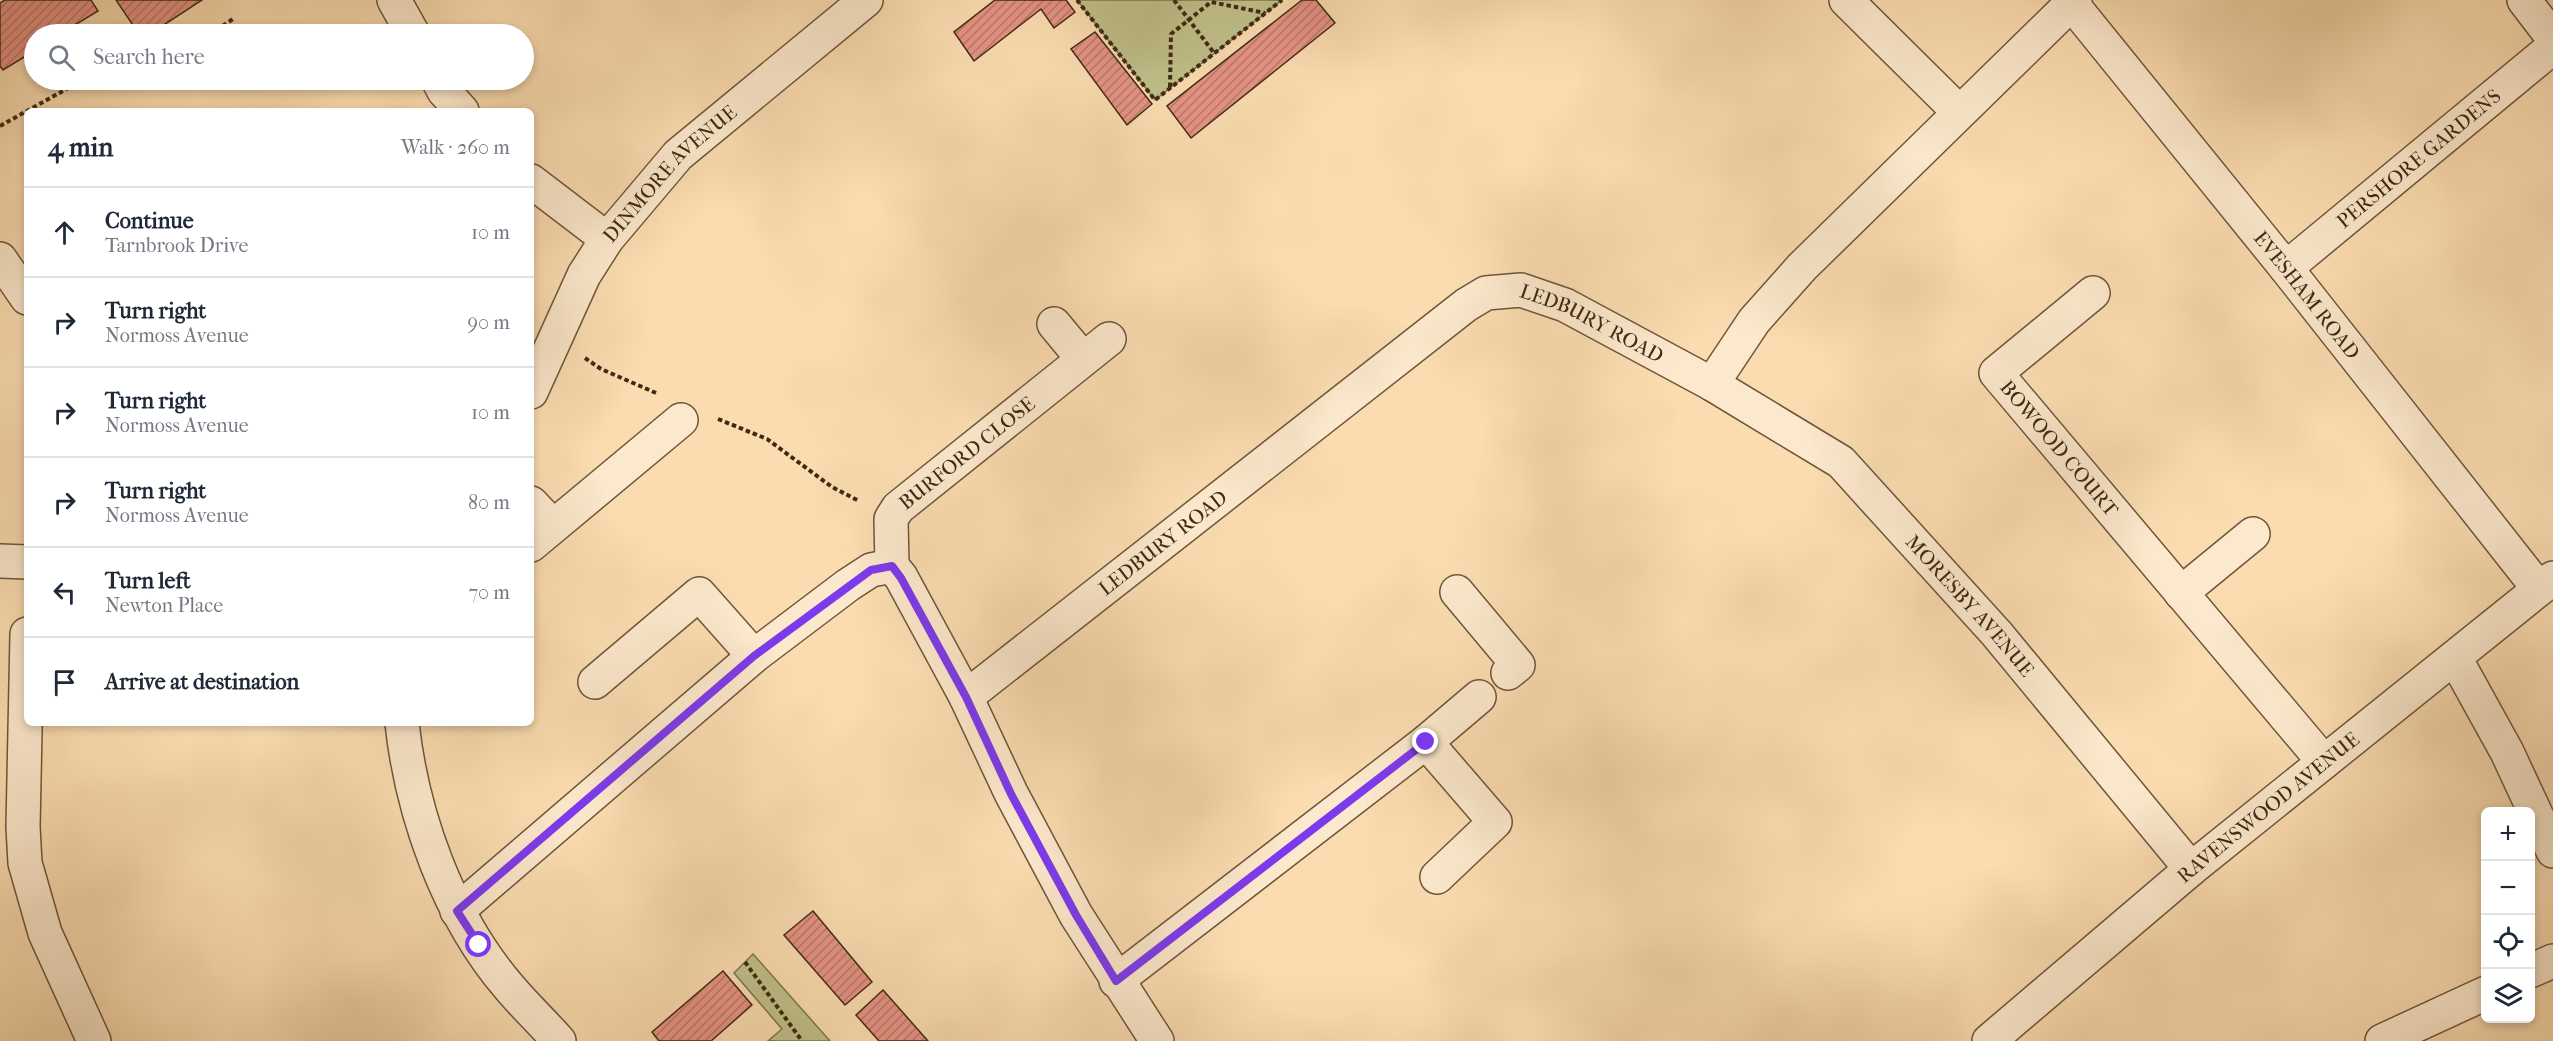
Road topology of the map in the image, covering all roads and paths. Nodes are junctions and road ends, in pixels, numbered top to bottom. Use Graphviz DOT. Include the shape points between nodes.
graph roads {
  1 [pos="394,0"];
  2 [pos="865,0"];
  3 [pos="1077,0"];
  4 [pos="1174,0"];
  5 [pos="1282,0"];
  6 [pos="1846,0"];
  7 [pos="2524,0"];
  8 [pos="2073,2"];
  9 [pos="1265,13"];
  10 [pos="233,19"];
  11 [pos="1189,20"];
  12 [pos="225,24"];
  13 [pos="407,24"];
  14 [pos="2553,38"];
  15 [pos="2553,47"];
  16 [pos="1214,53"];
  17 [pos="1170,88"];
  18 [pos="65,90"];
  19 [pos="443,90"];
  20 [pos="32,108"];
  21 [pos="459,108"];
  22 [pos="1959,112"];
  23 [pos="24,113"];
  24 [pos="0,126"];
  25 [pos="534,182"];
  26 [pos="607,238"];
  27 [pos="0,259"];
  28 [pos="2286,268"];
  29 [pos="2093,293"];
  30 [pos="24,294"];
  31 [pos="1054,324"];
  32 [pos="555,339"];
  33 [pos="1109,339"];
  34 [pos="1083,359"];
  35 [pos="1712,384"];
  36 [pos="534,385"];
  37 [pos="673,408"];
  38 [pos="716,417"];
  39 [pos="534,512"];
  40 [pos="891,519"];
  41 [pos="2253,534"];
  42 [pos="542,536"];
  43 [pos="0,561"];
  44 [pos="24,562"];
  45 [pos="892,566"];
  46 [pos="2546,584"];
  47 [pos="1456,592"];
  48 [pos="2181,592"];
  49 [pos="754,656"];
  50 [pos="2455,658"];
  51 [pos="1508,673"];
  52 [pos="595,682"];
  53 [pos="966,697"];
  54 [pos="1479,697"];
  55 [pos="25,726"];
  56 [pos="402,726"];
  57 [pos="1426,742"];
  58 [pos="2324,762"];
  59 [pos="2553,851"];
  60 [pos="2191,869"];
  61 [pos="1437,877"];
  62 [pos="457,911"];
  63 [pos="2553,961"];
  64 [pos="745,962"];
  65 [pos="2535,969"];
  66 [pos="1116,981"];
  67 [pos="2481,995"];
  68 [pos="94,1041"];
  69 [pos="559,1041"];
  70 [pos="802,1041"];
  71 [pos="1156,1041"];
  72 [pos="1989,1041"];
  73 [pos="2382,1041"];
  1 -- 13 [label="street"];
  2 -- 26 [label="street, DINMORE AVENUE" via="678,155"];
  3 -- 17 [label="path" via="1155,100"];
  4 -- 11 [label="path"];
  5 -- 9 [label="path"];
  6 -- 22 [label="street"];
  7 -- 14 [label="street"];
  8 -- 22 [label="street"];
  8 -- 28 [label="street, EVESHAM ROAD"];
  9 -- 11 [label="path" via="1211,2"];
  9 -- 16 [label="path"];
  10 -- 12 [label="path"];
  11 -- 16 [label="path"];
  11 -- 17 [label="path" via="1171,34"];
  15 -- 28 [label="street, PERSHORE GARDENS"];
  16 -- 17 [label="path"];
  18 -- 20 [label="path"];
  19 -- 21 [label="street"];
  22 -- 35 [label="street" via="1802,267 1754,321"];
  23 -- 24 [label="path"];
  25 -- 26 [label="street"];
  26 -- 32 [label="street, DINMORE AVENUE" via="584,275"];
  27 -- 30 [label="street"];
  28 -- 46 [label="street, EVESHAM ROAD"];
  29 -- 48 [label="street, BOWOOD COURT" via="1996,373"];
  31 -- 34 [label="street"];
  32 -- 36 [label="street, DINMORE AVENUE"];
  32 -- 37 [label="path"];
  33 -- 34 [label="street, BURFORD CLOSE"];
  34 -- 40 [label="street, BURFORD CLOSE" via="898,508"];
  35 -- 53 [label="street, LEDBURY ROAD" via="1565,305 1521,290 1486,293"];
  35 -- 60 [label="street, MORESBY AVENUE" via="1841,462 1997,634"];
  37 -- 42 [label="street"];
  38 -- 40 [label="path" via="767,439 832,487"];
  39 -- 42 [label="street"];
  40 -- 45 [label="street, BURFORD CLOSE"];
  41 -- 48 [label="street"];
  43 -- 44 [label="street"];
  45 -- 49 [label="street" via="871,570 848,585"];
  45 -- 53 [label="street"];
  46 -- 50 [label="street, RAVENSWOOD AVENUE"];
  47 -- 51 [label="street" via="1518,665"];
  48 -- 58 [label="street, BOWOOD COURT"];
  49 -- 52 [label="street" via="699,594"];
  49 -- 62 [label="street"];
  50 -- 58 [label="street, RAVENSWOOD AVENUE"];
  50 -- 59 [label="street" via="2507,752"];
  53 -- 66 [label="street" via="1011,794"];
  54 -- 57 [label="street"];
  55 -- 68 [label="street" via="25,863 45,933"];
  56 -- 62 [label="street" via="406,763 435,858"];
  57 -- 61 [label="street" via="1495,822"];
  57 -- 66 [label="street"];
  58 -- 60 [label="street, RAVENSWOOD AVENUE"];
  60 -- 72 [label="street, RAVENSWOOD AVENUE"];
  62 -- 69 [label="street" via="508,987"];
  63 -- 65 [label="street"];
  64 -- 70 [label="path"];
  66 -- 71 [label="street"];
  67 -- 73 [label="street"];
}
